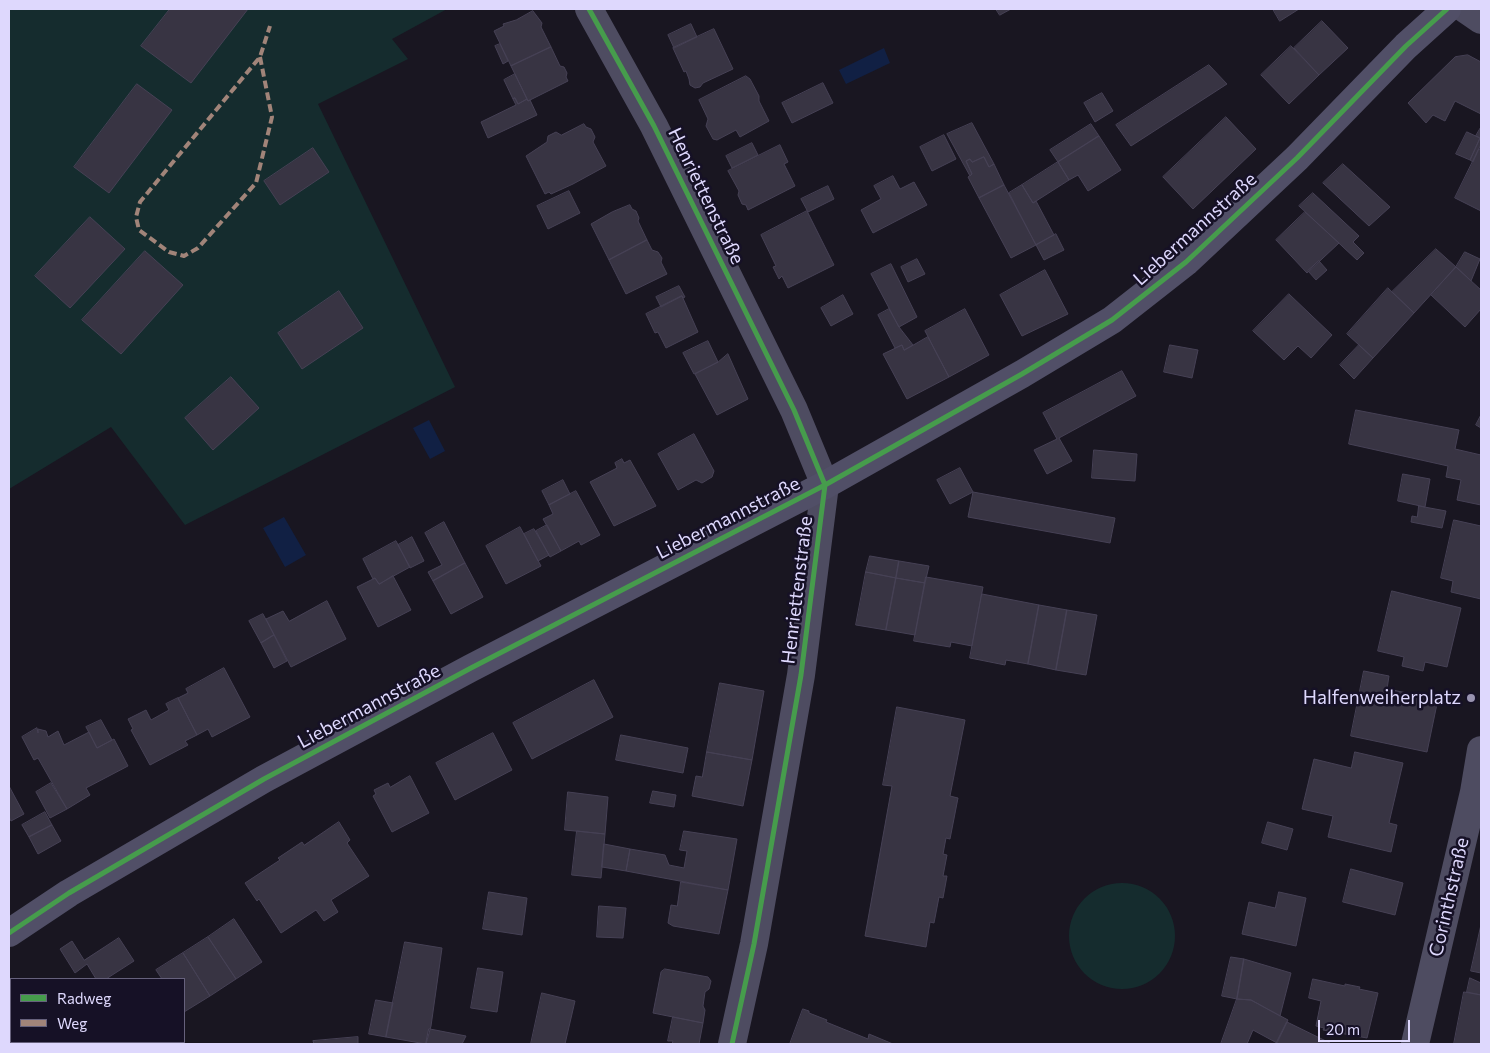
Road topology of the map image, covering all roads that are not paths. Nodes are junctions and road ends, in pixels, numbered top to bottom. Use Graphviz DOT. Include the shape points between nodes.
graph roads {
  1 [pos="589,9"];
  2 [pos="1448,9"];
  3 [pos="1465,9"];
  4 [pos="1481,20"];
  5 [pos="825,485"];
  6 [pos="1481,750"];
  7 [pos="9,933"];
  8 [pos="732,1044"];
  9 [pos="1415,1044"];
  1 -- 5 [label="street, Henriettenstraße" via="654,126 794,410"];
  2 -- 5 [label="main road, Liebermannstraße" via="1406,46 1297,158 1186,262 1112,320"];
  3 -- 4 [label="street"];
  5 -- 7 [label="main road, Liebermannstraße" via="264,779 69,893"];
  5 -- 8 [label="street, Henriettenstraße" via="799,685 754,944"];
  6 -- 9 [label="street, Corinthstraße"];
}
